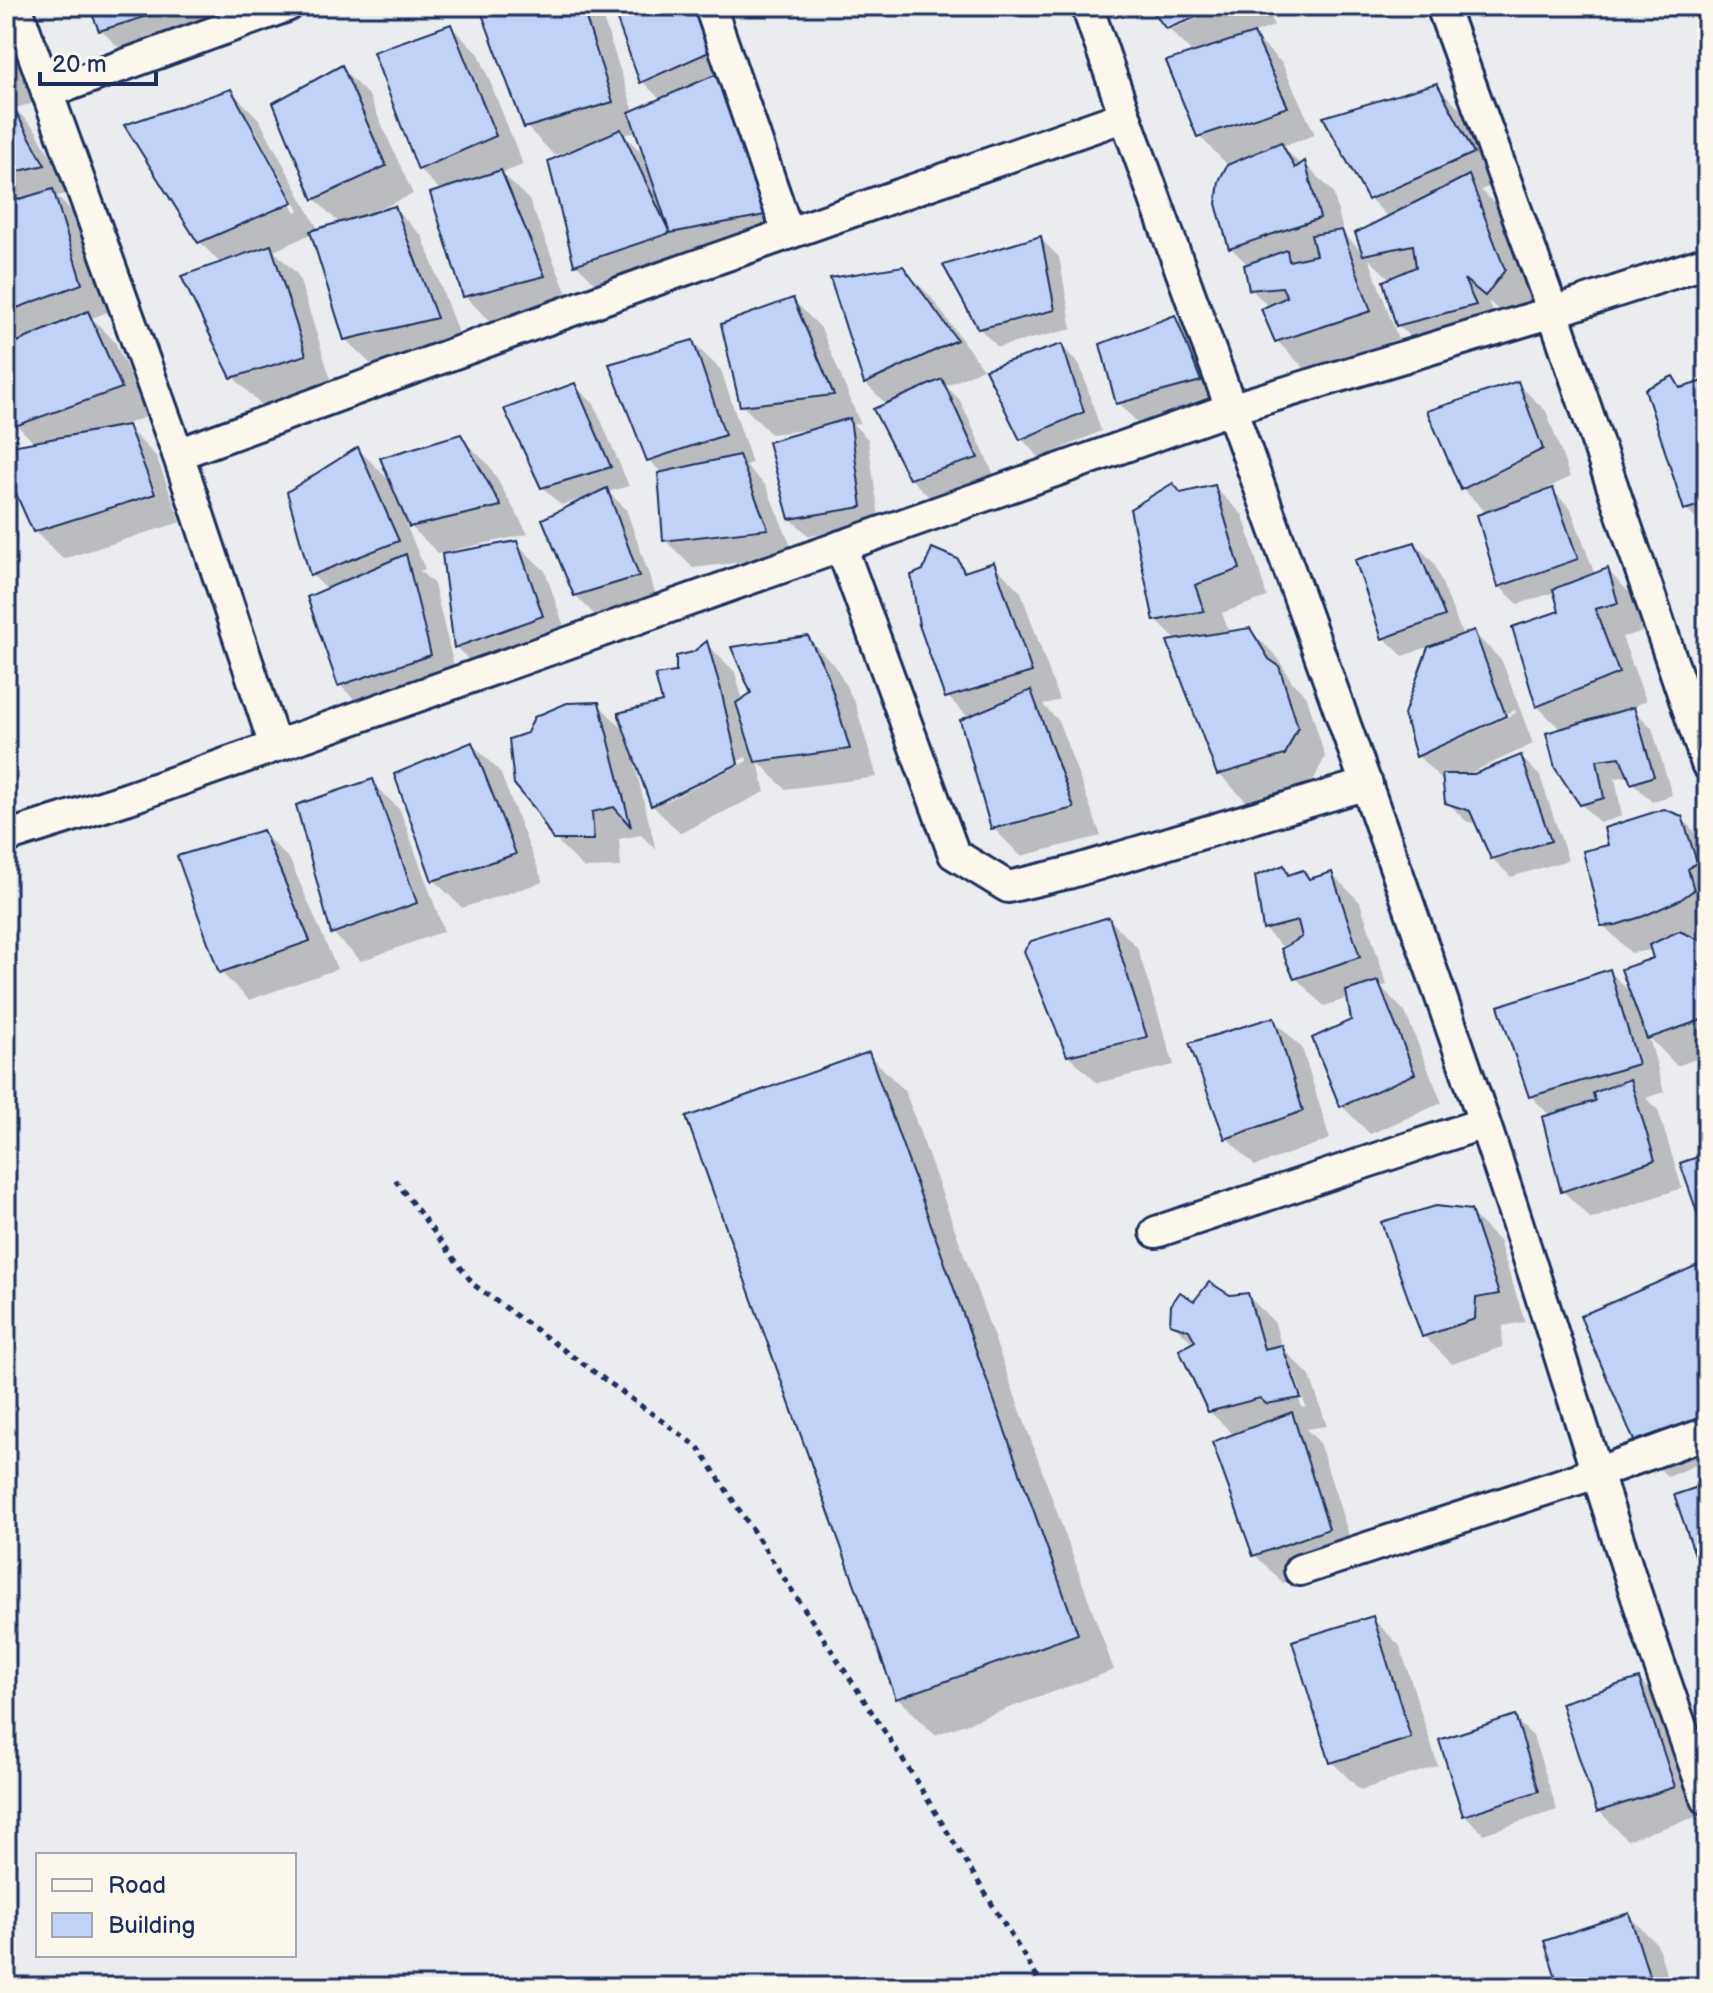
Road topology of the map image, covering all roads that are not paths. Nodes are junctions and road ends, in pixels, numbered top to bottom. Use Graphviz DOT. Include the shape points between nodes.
graph roads {
  1 [pos="16,6"];
  2 [pos="287,6"];
  3 [pos="710,6"];
  4 [pos="1087,6"];
  5 [pos="1442,6"];
  6 [pos="47,93"];
  7 [pos="1125,116"];
  8 [pos="788,233"];
  9 [pos="1707,262"];
  10 [pos="1553,312"];
  11 [pos="1230,409"];
  12 [pos="178,454"];
  13 [pos="841,546"];
  14 [pos="1701,725"];
  15 [pos="275,746"];
  16 [pos="1707,764"];
  17 [pos="1367,784"];
  18 [pos="6,837"];
  19 [pos="1484,1123"];
  20 [pos="1156,1232"];
  21 [pos="1707,1433"];
  22 [pos="1596,1473"];
  23 [pos="1300,1570"];
  24 [pos="1707,1799"];
  1 -- 6 [label="street"];
  2 -- 6 [label="street"];
  3 -- 8 [label="street"];
  4 -- 7 [label="street"];
  5 -- 10 [label="street"];
  6 -- 12 [label="street"];
  7 -- 8 [label="street"];
  7 -- 11 [label="street"];
  8 -- 12 [label="street"];
  9 -- 10 [label="street"];
  10 -- 11 [label="street"];
  10 -- 14 [label="street"];
  11 -- 13 [label="street"];
  11 -- 17 [label="street"];
  12 -- 15 [label="street"];
  13 -- 15 [label="street"];
  13 -- 17 [label="street" via="954,854 1008,887"];
  14 -- 16 [label="street"];
  15 -- 18 [label="street"];
  17 -- 19 [label="street"];
  19 -- 20 [label="street"];
  19 -- 22 [label="street"];
  21 -- 22 [label="street"];
  22 -- 23 [label="street"];
  22 -- 24 [label="street"];
}
